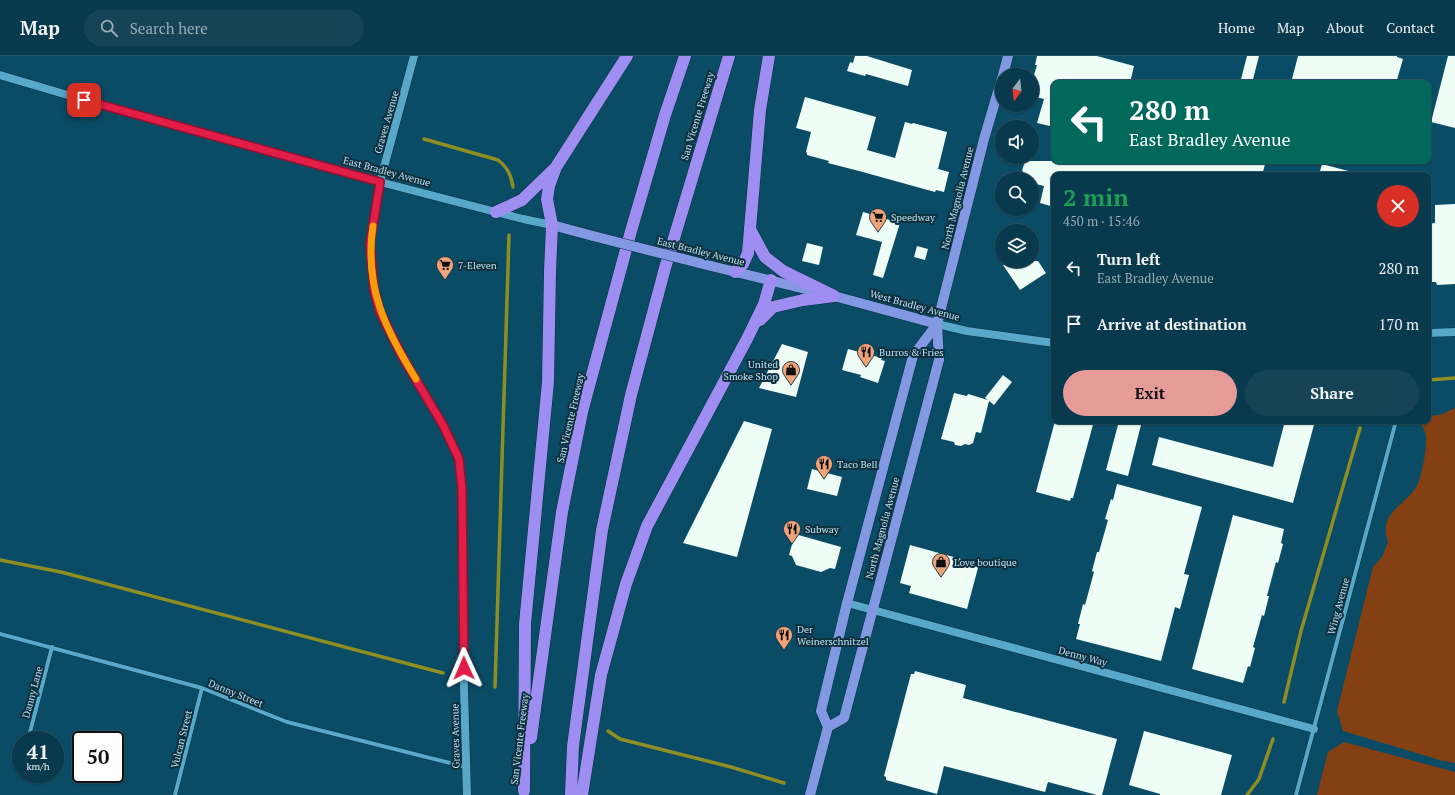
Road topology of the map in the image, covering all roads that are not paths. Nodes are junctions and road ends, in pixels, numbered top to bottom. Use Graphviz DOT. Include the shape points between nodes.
graph roads {
  1 [pos="414,56"];
  2 [pos="627,56"];
  3 [pos="686,56"];
  4 [pos="729,56"];
  5 [pos="769,56"];
  6 [pos="1008,56"];
  7 [pos="1004,68"];
  8 [pos="0,75"];
  9 [pos="995,100"];
  10 [pos="556,167"];
  11 [pos="380,182"];
  12 [pos="496,212"];
  13 [pos="552,225"];
  14 [pos="750,229"];
  15 [pos="735,272"];
  16 [pos="771,280"];
  17 [pos="834,296"];
  18 [pos="936,324"];
  19 [pos="1455,332"];
  20 [pos="1431,333"];
  21 [pos="748,337"];
  22 [pos="1051,343"];
  23 [pos="1395,424"];
  24 [pos="847,603"];
  25 [pos="873,610"];
  26 [pos="0,634"];
  27 [pos="52,647"];
  28 [pos="202,688"];
  29 [pos="828,727"];
  30 [pos="1314,728"];
  31 [pos="30,731"];
  32 [pos="466,768"];
  33 [pos="524,793"];
  34 [pos="175,795"];
  35 [pos="467,795"];
  36 [pos="571,795"];
  37 [pos="582,795"];
  38 [pos="810,795"];
  39 [pos="1296,795"];
  1 -- 11 [label="main road, Graves Avenue"];
  2 -- 10 [label="highway"];
  3 -- 33 [label="highway, San Vicente Freeway" via="665,115 631,231 582,412 562,512"];
  4 -- 36 [label="highway, San Vicente Freeway" via="665,268 631,395 602,530 573,746"];
  5 -- 14 [label="highway" via="760,110"];
  6 -- 7 [label="main road, North Magnolia Avenue"];
  8 -- 11 [label="main road, East Bradley Avenue"];
  9 -- 18 [label="main road, North Magnolia Avenue"];
  10 -- 12 [label="highway" via="522,200"];
  10 -- 13 [label="highway" via="547,199"];
  11 -- 12 [label="main road, East Bradley Avenue"];
  11 -- 32 [label="main road, Graves Avenue" via="370,244 374,290 380,312 403,358 443,425 459,459 462,489"];
  12 -- 13 [label="main road, East Bradley Avenue"];
  13 -- 15 [label="main road, East Bradley Avenue, bridge"];
  13 -- 33 [label="highway" via="548,382 525,624"];
  14 -- 15 [label="highway" via="748,253 743,264"];
  14 -- 17 [label="highway" via="765,257 783,271"];
  15 -- 16 [label="main road, East Bradley Avenue"];
  16 -- 17 [label="main road, West Bradley Avenue"];
  16 -- 21 [label="highway" via="764,304"];
  17 -- 18 [label="main road, West Bradley Avenue"];
  17 -- 21 [label="highway" via="773,307"];
  18 -- 22 [label="main road, West Bradley Avenue"];
  18 -- 24 [label="main road, North Magnolia Avenue" via="913,356"];
  18 -- 25 [label="main road, North Magnolia Avenue" via="939,360"];
  19 -- 20 [label="main road"];
  21 -- 37 [label="highway" via="647,526 626,584 601,675"];
  23 -- 30 [label="street, Wing Avenue"];
  24 -- 25 [label="main road, Denny Way"];
  24 -- 29 [label="main road, North Magnolia Avenue" via="821,711"];
  25 -- 29 [label="main road, North Magnolia Avenue" via="844,718"];
  25 -- 30 [label="main road, Denny Way"];
  26 -- 27 [label="street, Danny Street"];
  27 -- 28 [label="street, Danny Street"];
  27 -- 31 [label="street, Danny Lane"];
  28 -- 32 [label="street, Danny Street" via="287,722"];
  28 -- 34 [label="street, Vulcan Street"];
  29 -- 38 [label="main road"];
  30 -- 39 [label="street, Wing Avenue"];
  32 -- 35 [label="main road, Graves Avenue"];
}
